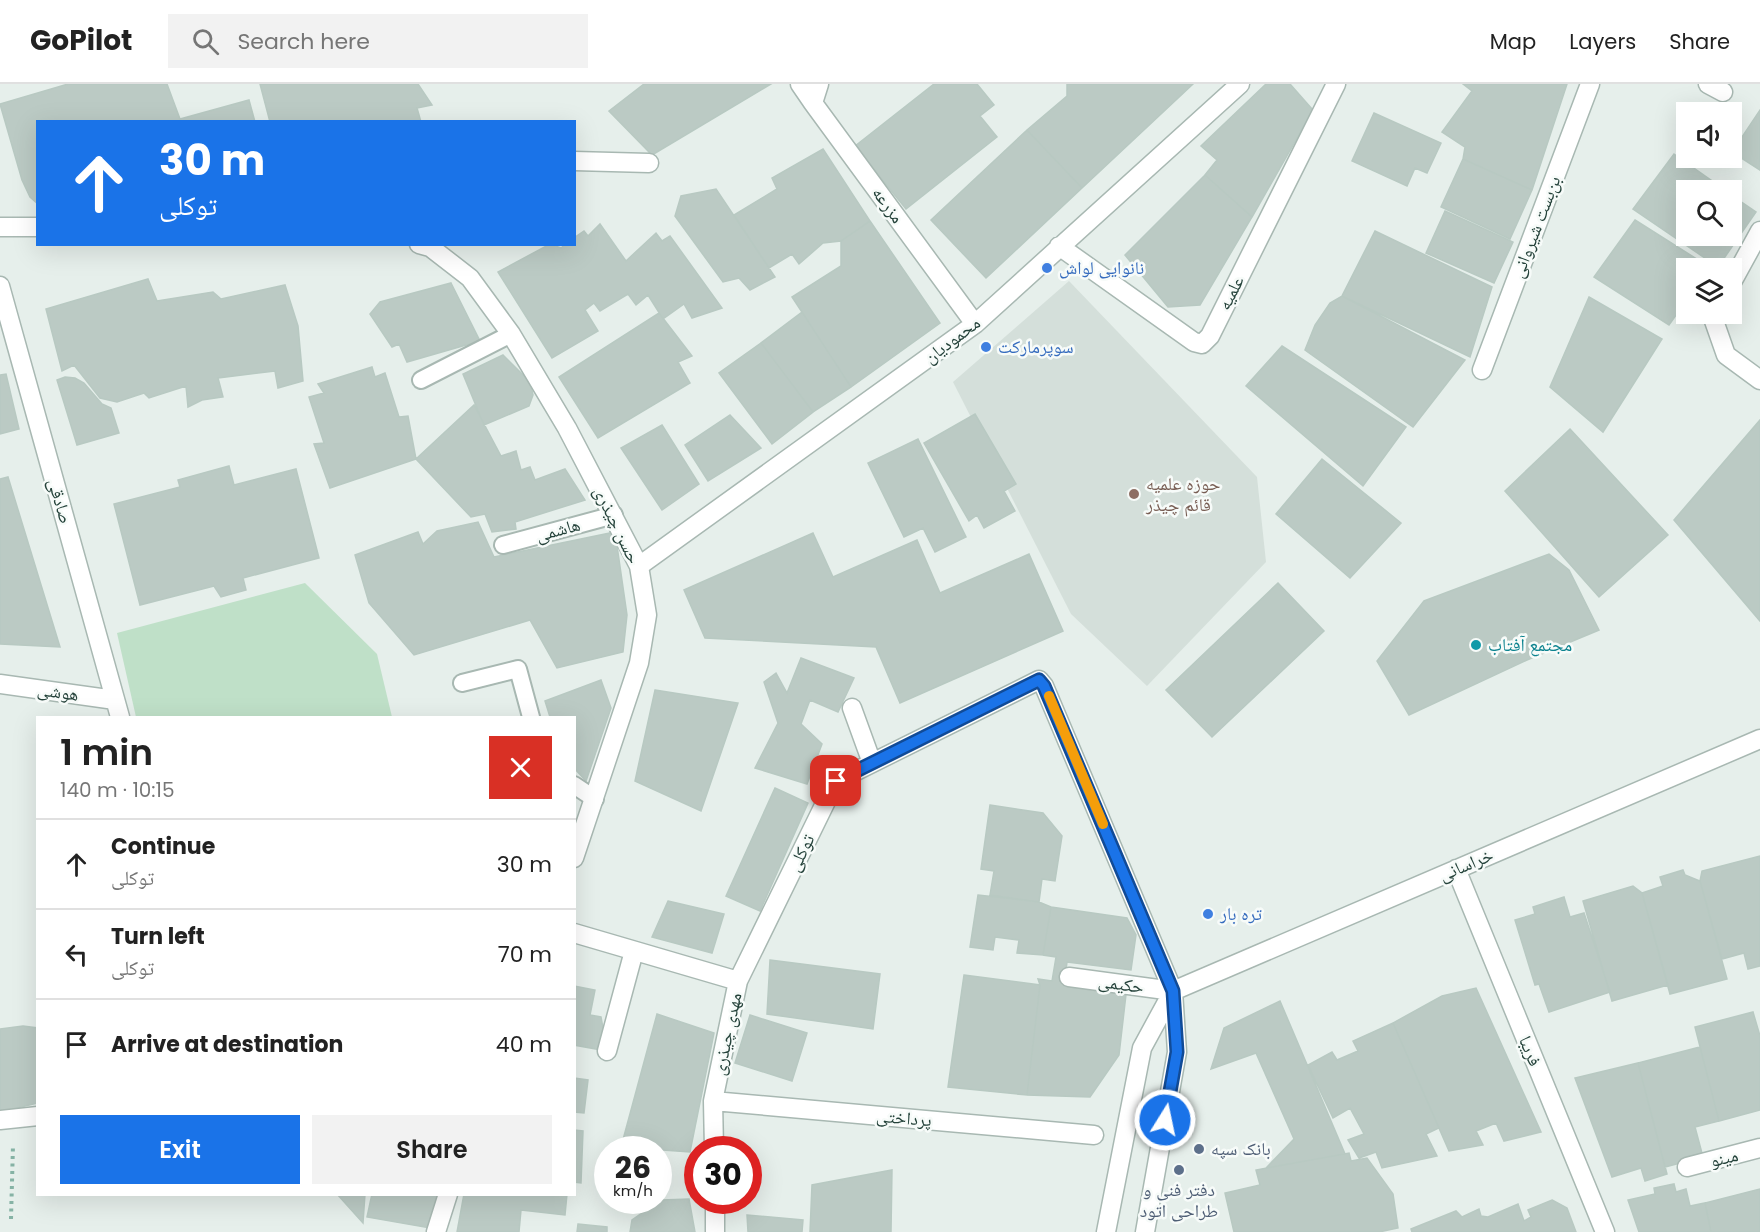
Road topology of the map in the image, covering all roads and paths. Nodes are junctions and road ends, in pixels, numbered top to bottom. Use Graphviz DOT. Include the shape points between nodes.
graph roads {
  1 [pos="800,84"];
  2 [pos="819,84"];
  3 [pos="1240,84"];
  4 [pos="1336,84"];
  5 [pos="1590,84"];
  6 [pos="813,103"];
  7 [pos="576,161"];
  8 [pos="649,163"];
  9 [pos="0,227"];
  10 [pos="36,227"];
  11 [pos="1760,231"];
  12 [pos="430,246"];
  13 [pos="1059,246"];
  14 [pos="1742,264"];
  15 [pos="0,286"];
  16 [pos="975,324"];
  17 [pos="1715,324"];
  18 [pos="511,334"];
  19 [pos="1482,370"];
  20 [pos="421,380"];
  21 [pos="1760,380"];
  22 [pos="614,515"];
  23 [pos="502,546"];
  24 [pos="639,566"];
  25 [pos="462,683"];
  26 [pos="0,684"];
  27 [pos="852,708"];
  28 [pos="118,709"];
  29 [pos="531,716"];
  30 [pos="1757,744"];
  31 [pos="872,763"];
  32 [pos="576,786"];
  33 [pos="595,799"];
  34 [pos="576,852"];
  35 [pos="1456,869"];
  36 [pos="576,934"];
  37 [pos="634,951"];
  38 [pos="1069,977"];
  39 [pos="738,981"];
  40 [pos="1173,991"];
  41 [pos="607,1051"];
  42 [pos="713,1101"];
  43 [pos="36,1116"];
  44 [pos="7,1120"];
  45 [pos="1094,1135"];
  46 [pos="714,1136"];
  47 [pos="1760,1148"];
  48 [pos="1687,1167"];
  49 [pos="447,1196"];
  50 [pos="715,1214"];
  51 [pos="11,1220"];
  52 [pos="435,1232"];
  53 [pos="715,1232"];
  54 [pos="1106,1232"];
  55 [pos="1144,1232"];
  56 [pos="1605,1232"];
  1 -- 6 [label="street, مزرعه"];
  2 -- 6 [label="street"];
  3 -- 13 [label="street, محمودیان"];
  4 -- 13 [label="street, علمیه" via="1210,336 1202,344"];
  5 -- 19 [label="street, بن‌بست شیروانی"];
  6 -- 16 [label="street, مزرعه"];
  7 -- 8 [label="street"];
  9 -- 10 [label="street"];
  11 -- 14 [label="street"];
  12 -- 18 [label="street, حسن چیذری" via="470,278"];
  13 -- 16 [label="street, محمودیان"];
  15 -- 28 [label="street, صادقی"];
  16 -- 24 [label="street, محمودیان"];
  17 -- 21 [label="street" via="1726,355"];
  18 -- 20 [label="lane"];
  18 -- 22 [label="street, حسن چیذری"];
  22 -- 23 [label="lane, هاشمی"];
  22 -- 24 [label="street, حسن چیذری"];
  24 -- 33 [label="street, حسن چیذری" via="647,615 639,663"];
  25 -- 29 [label="lane" via="518,669"];
  26 -- 28 [label="street, هوشی"];
  27 -- 31 [label="street"];
  30 -- 35 [label="street, خراسانی"];
  31 -- 39 [label="street, توکلی" via="836,781"];
  31 -- 40 [label="street, توکلی" via="1039,680"];
  32 -- 33 [label="lane"];
  33 -- 34 [label="street, حسن چیذری"];
  35 -- 40 [label="street, خراسانی"];
  35 -- 56 [label="street, فریبا"];
  36 -- 37 [label="street, مهدی چیذری"];
  37 -- 39 [label="street, مهدی چیذری"];
  37 -- 41 [label="street"];
  38 -- 40 [label="street, حکیمی"];
  39 -- 42 [label="street, مهدی چیذری"];
  40 -- 54 [label="street" via="1142,1048"];
  40 -- 55 [label="street" via="1177,1052"];
  42 -- 45 [label="street, پرداختی"];
  42 -- 46 [label="street, مهدی چیذری"];
  43 -- 44 [label="street"];
  44 -- 51 [label="path"];
  47 -- 48 [label="street, مینو"];
  49 -- 52 [label="street"];
  50 -- 53 [label="street"];
}
